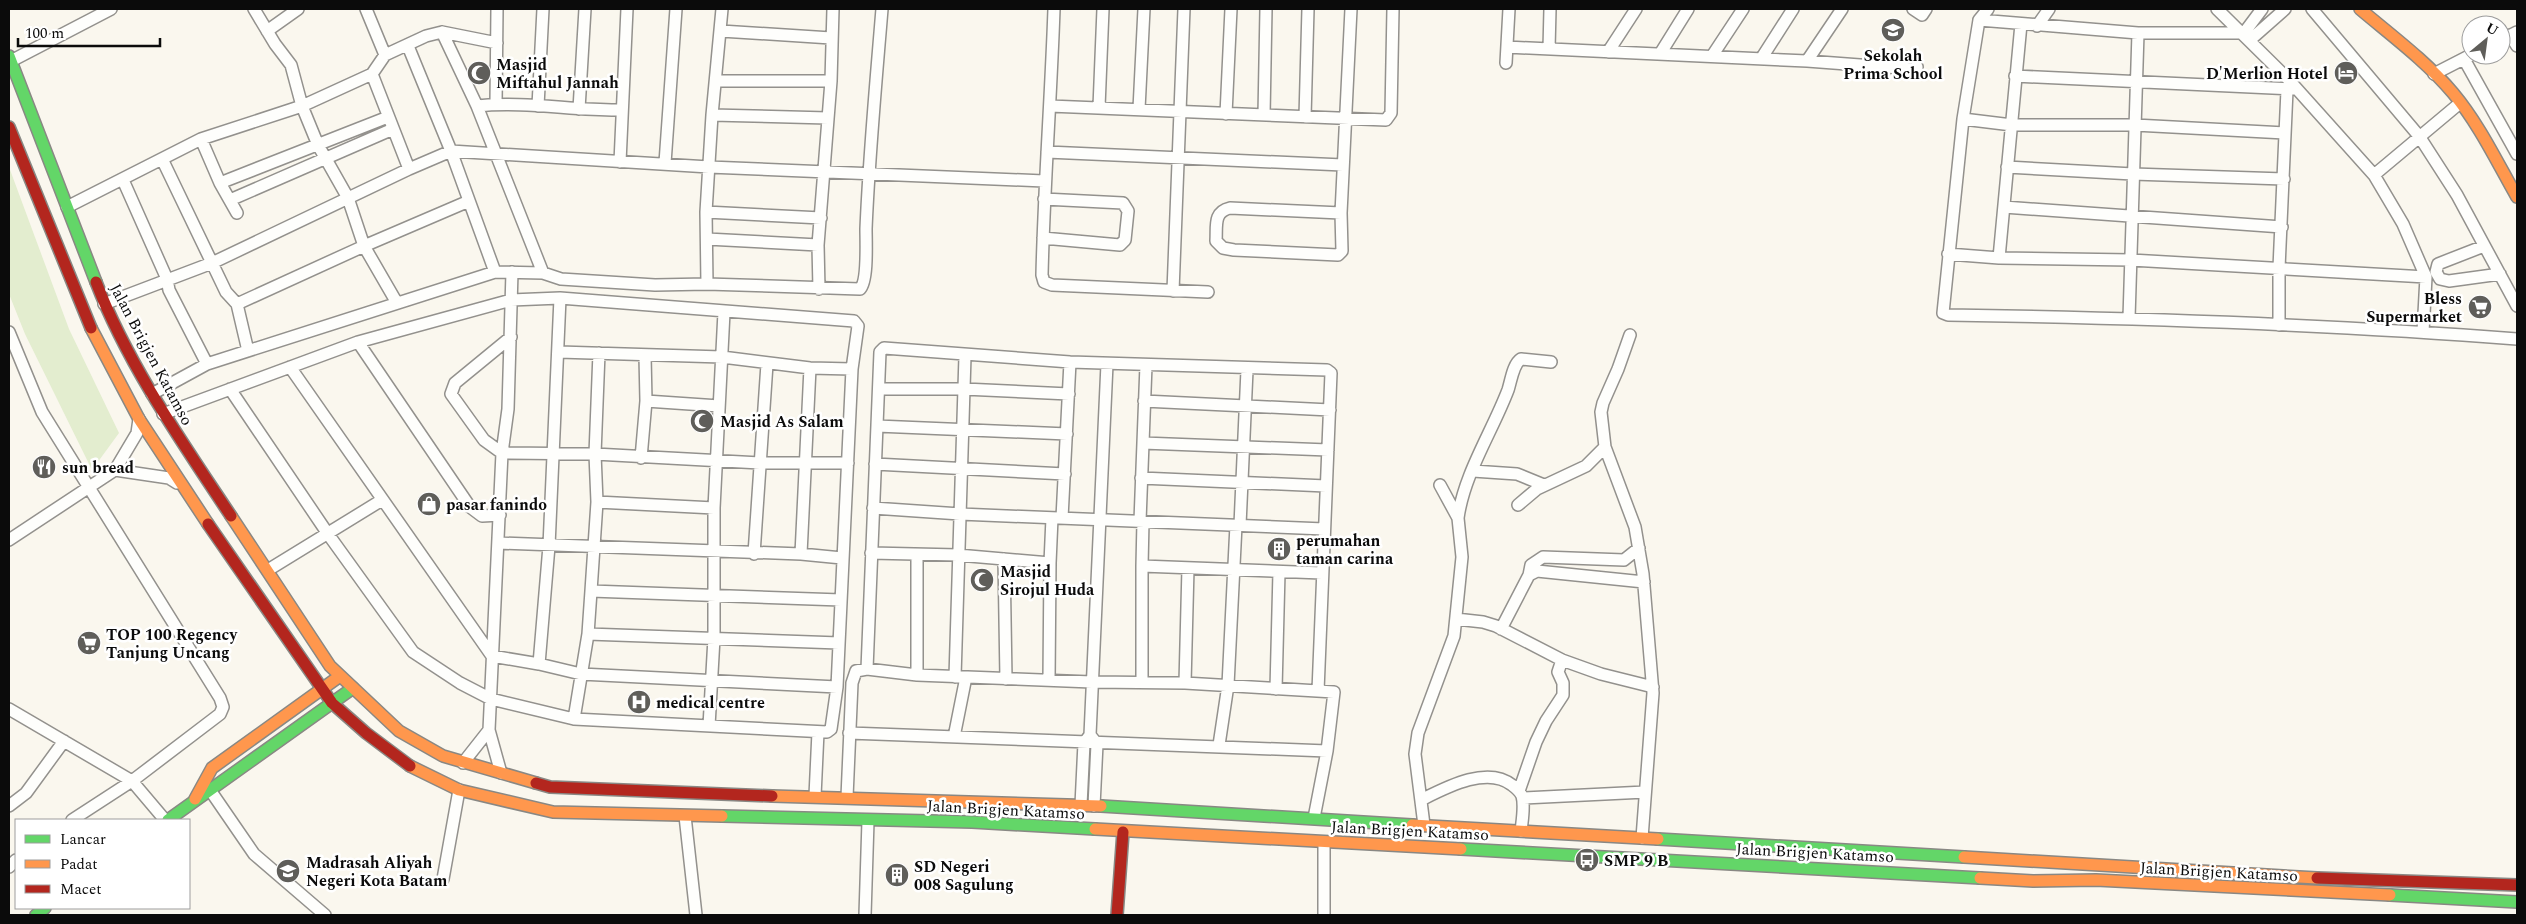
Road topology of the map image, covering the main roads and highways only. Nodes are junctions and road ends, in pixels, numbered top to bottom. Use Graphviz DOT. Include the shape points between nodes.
graph roads {
  1 [pos="2360,9"];
  2 [pos="10,58"];
  3 [pos="9,127"];
  4 [pos="2517,194"];
  5 [pos="340,676"];
  6 [pos="353,688"];
  7 [pos="322,689"];
  8 [pos="332,703"];
  9 [pos="193,803"];
  10 [pos="169,819"];
  11 [pos="1123,832"];
  12 [pos="2159,868"];
  13 [pos="2158,884"];
  14 [pos="2517,885"];
  15 [pos="2517,902"];
  16 [pos="1117,915"];
  1 -- 4 [label="main road" via="2434,74 2460,103"];
  2 -- 5 [label="main road, Jalan Brigjen Katamso" via="104,304 152,394 330,666"];
  3 -- 7 [label="main road, Jalan Brigjen Katamso" via="83,313 139,419"];
  5 -- 6 [label="main road, Jalan Brigjen Katamso"];
  5 -- 7 [label="main road"];
  6 -- 8 [label="main road"];
  6 -- 12 [label="main road, Jalan Brigjen Katamso" via="399,731 443,756 550,787 1094,806"];
  7 -- 8 [label="main road, Jalan Brigjen Katamso"];
  7 -- 9 [label="main road" via="212,768"];
  8 -- 9 [label="main road"];
  8 -- 11 [label="main road, Jalan Brigjen Katamso" via="407,764 459,790 553,812 972,822"];
  9 -- 10 [label="main road"];
  11 -- 13 [label="main road, Jalan Brigjen Katamso" via="2033,881 2096,880"];
  11 -- 16 [label="main road"];
  12 -- 13 [label="main road"];
  12 -- 14 [label="main road, Jalan Brigjen Katamso" via="2370,881"];
  13 -- 15 [label="main road, Jalan Brigjen Katamso"];
}
